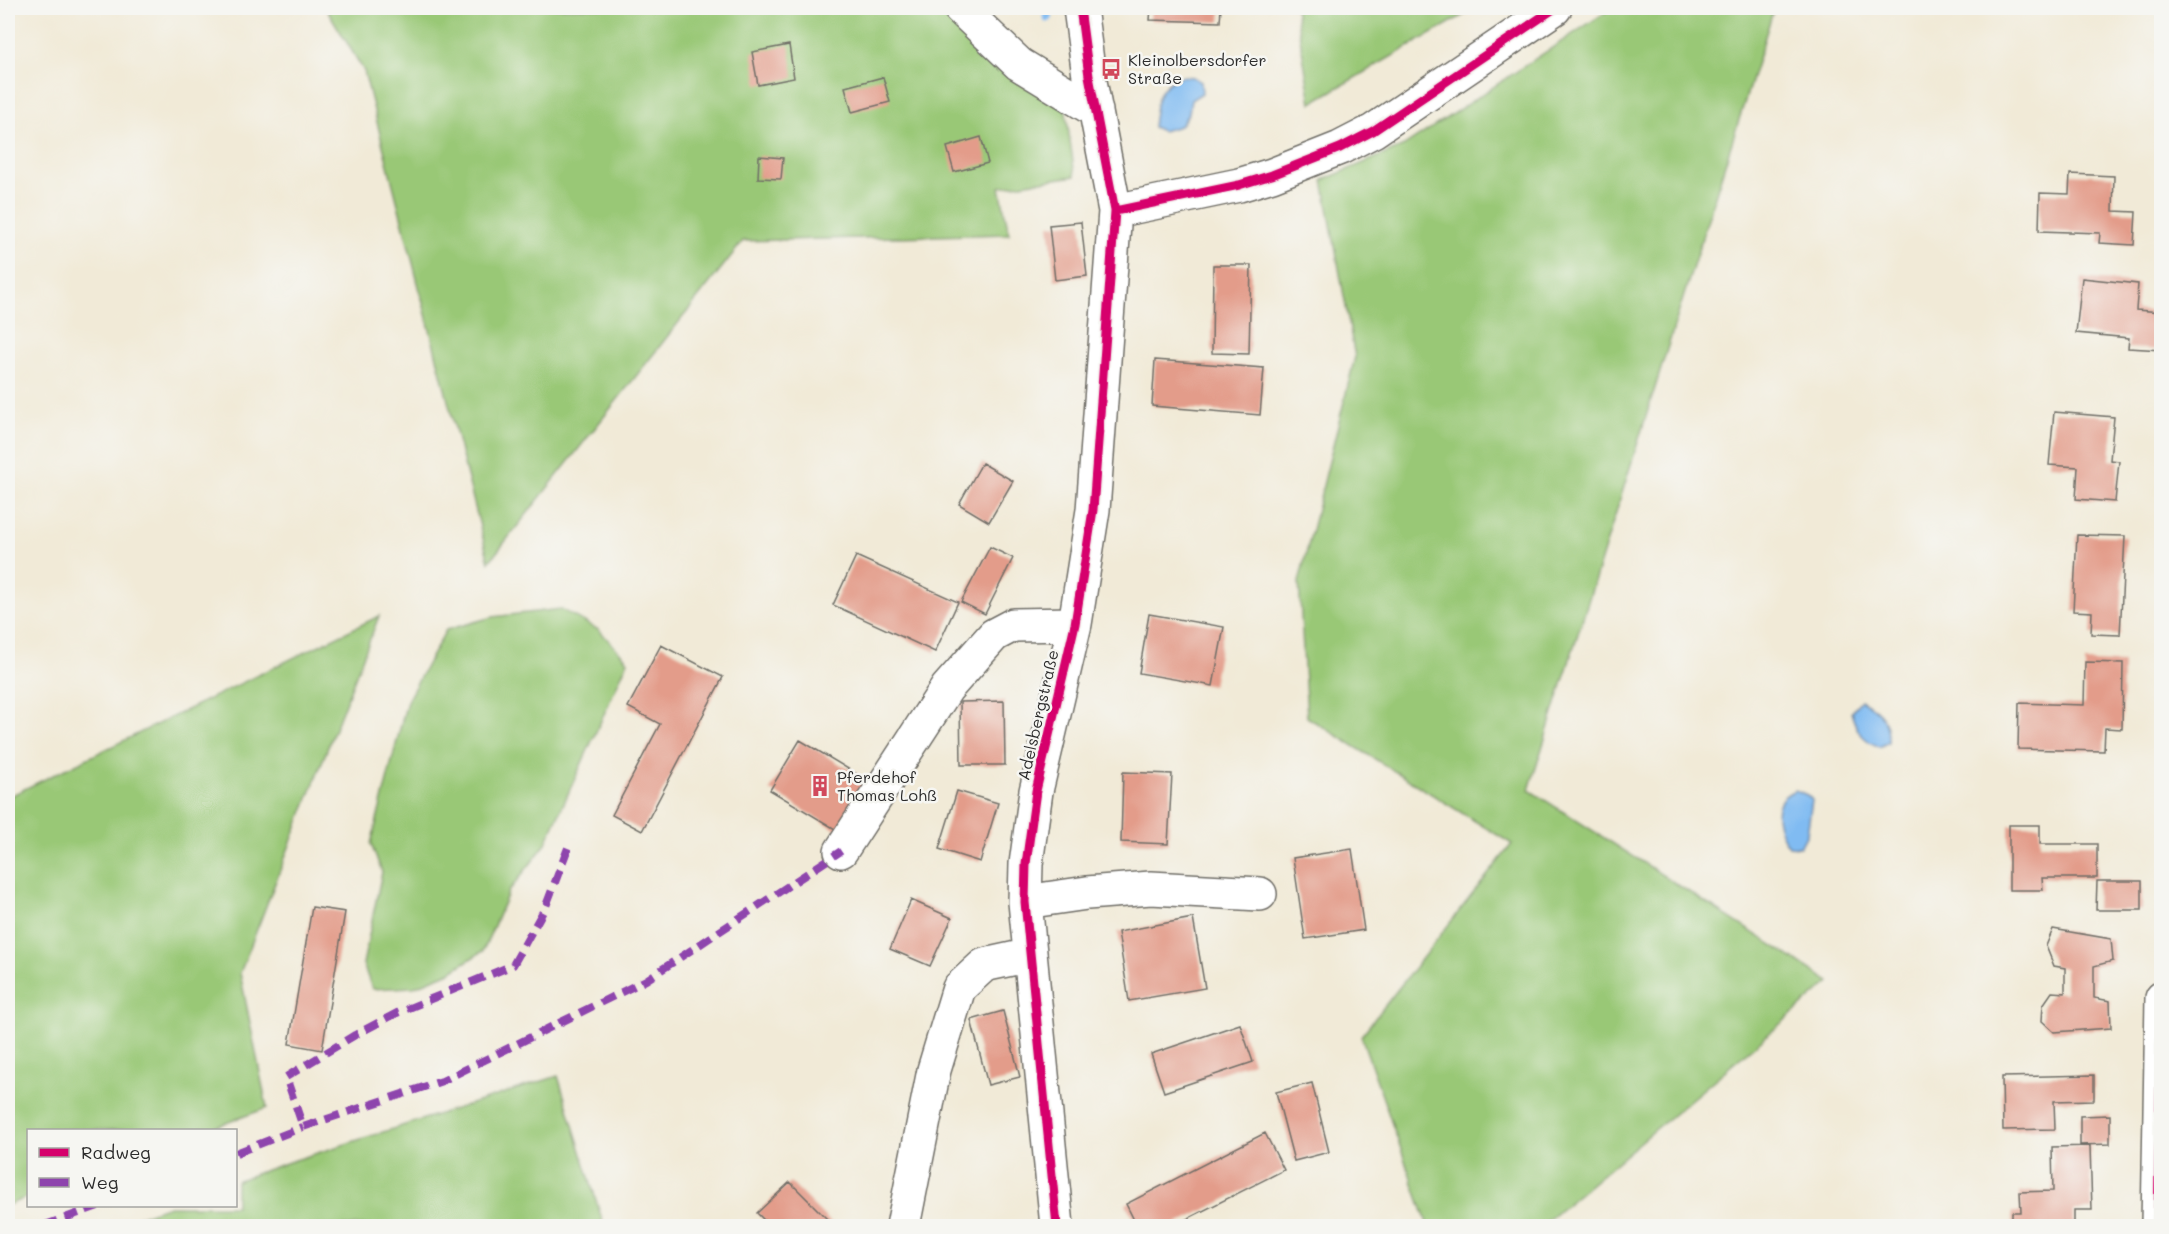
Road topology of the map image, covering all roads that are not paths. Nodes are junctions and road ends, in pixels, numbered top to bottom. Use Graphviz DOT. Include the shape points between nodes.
graph roads {
  1 [pos="960,8"];
  2 [pos="1080,8"];
  3 [pos="1555,8"];
  4 [pos="1096,111"];
  5 [pos="1114,211"];
  6 [pos="1075,624"];
  7 [pos="841,851"];
  8 [pos="1260,894"];
  9 [pos="1025,902"];
  10 [pos="1030,955"];
  11 [pos="2162,998"];
  12 [pos="2160,1163"];
  13 [pos="903,1227"];
  14 [pos="1057,1227"];
  15 [pos="2158,1227"];
  1 -- 4 [label="street" via="1019,64"];
  2 -- 4 [label="street, Adelsbergstraße"];
  3 -- 5 [label="street" via="1373,131 1340,148 1239,185"];
  4 -- 5 [label="street, Adelsbergstraße"];
  5 -- 6 [label="street, Adelsbergstraße" via="1094,510"];
  6 -- 7 [label="street" via="1013,625 994,635 947,688"];
  6 -- 9 [label="street, Adelsbergstraße" via="1036,791"];
  8 -- 9 [label="street" via="1151,888"];
  9 -- 10 [label="street, Adelsbergstraße"];
  10 -- 13 [label="street" via="984,965 959,988 934,1070"];
  10 -- 14 [label="street, Adelsbergstraße"];
  11 -- 12 [label="street"];
  12 -- 15 [label="street"];
}
